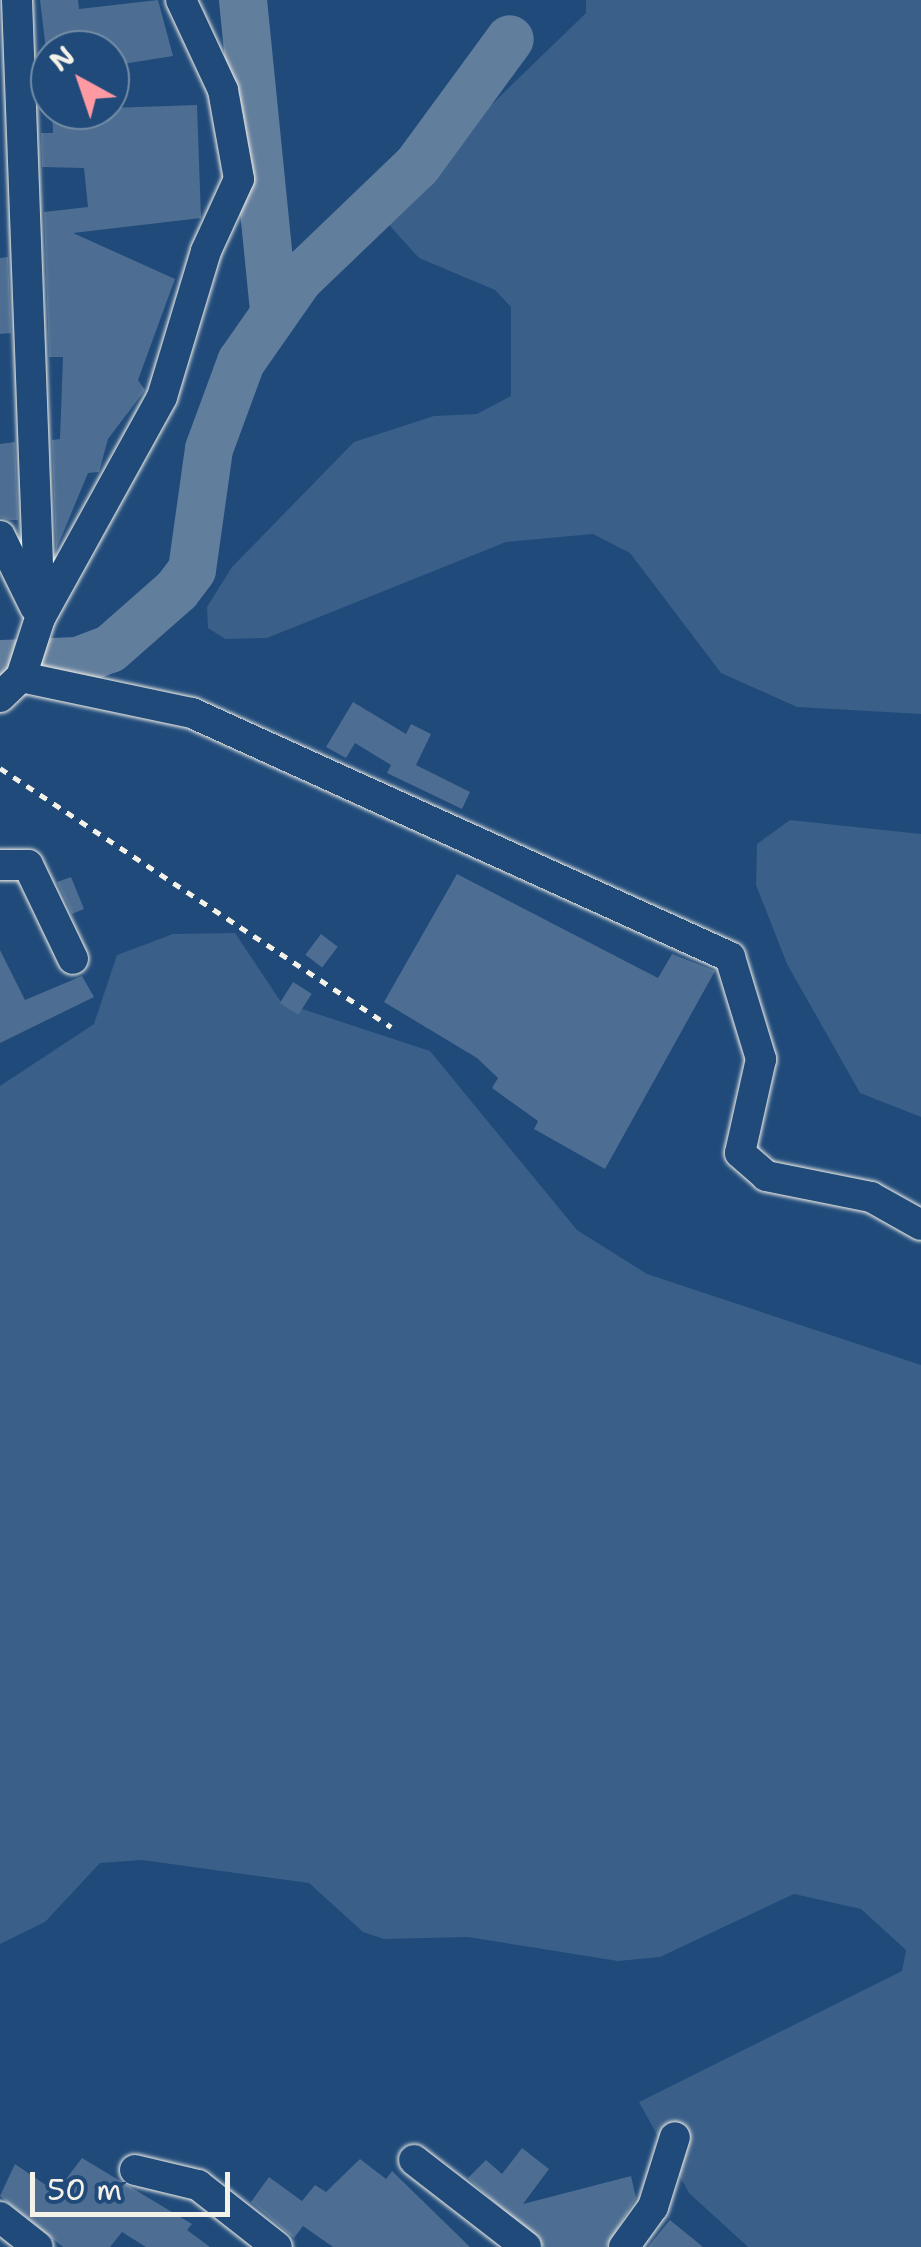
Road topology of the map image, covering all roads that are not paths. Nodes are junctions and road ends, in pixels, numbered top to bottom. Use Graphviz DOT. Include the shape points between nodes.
graph roads {
  1 [pos="18,0"];
  2 [pos="181,0"];
  3 [pos="0,536"];
  4 [pos="40,618"];
  5 [pos="19,674"];
  6 [pos="0,865"];
  7 [pos="74,959"];
  8 [pos="921,1225"];
  9 [pos="675,2137"];
  10 [pos="414,2160"];
  11 [pos="135,2170"];
  12 [pos="0,2217"];
  13 [pos="38,2247"];
  14 [pos="277,2247"];
  15 [pos="526,2247"];
  16 [pos="624,2247"];
  1 -- 4 [label="street"];
  2 -- 4 [label="street" via="223,90 239,179 206,251 162,397"];
  3 -- 4 [label="street"];
  4 -- 5 [label="street"];
  5 -- 8 [label="street" via="192,713 662,934 730,957 762,1059 740,1152 766,1176 871,1197"];
  6 -- 7 [label="street" via="28,865"];
  9 -- 16 [label="street" via="652,2207"];
  10 -- 15 [label="street"];
  11 -- 14 [label="street" via="198,2185"];
  12 -- 13 [label="street"];
}
